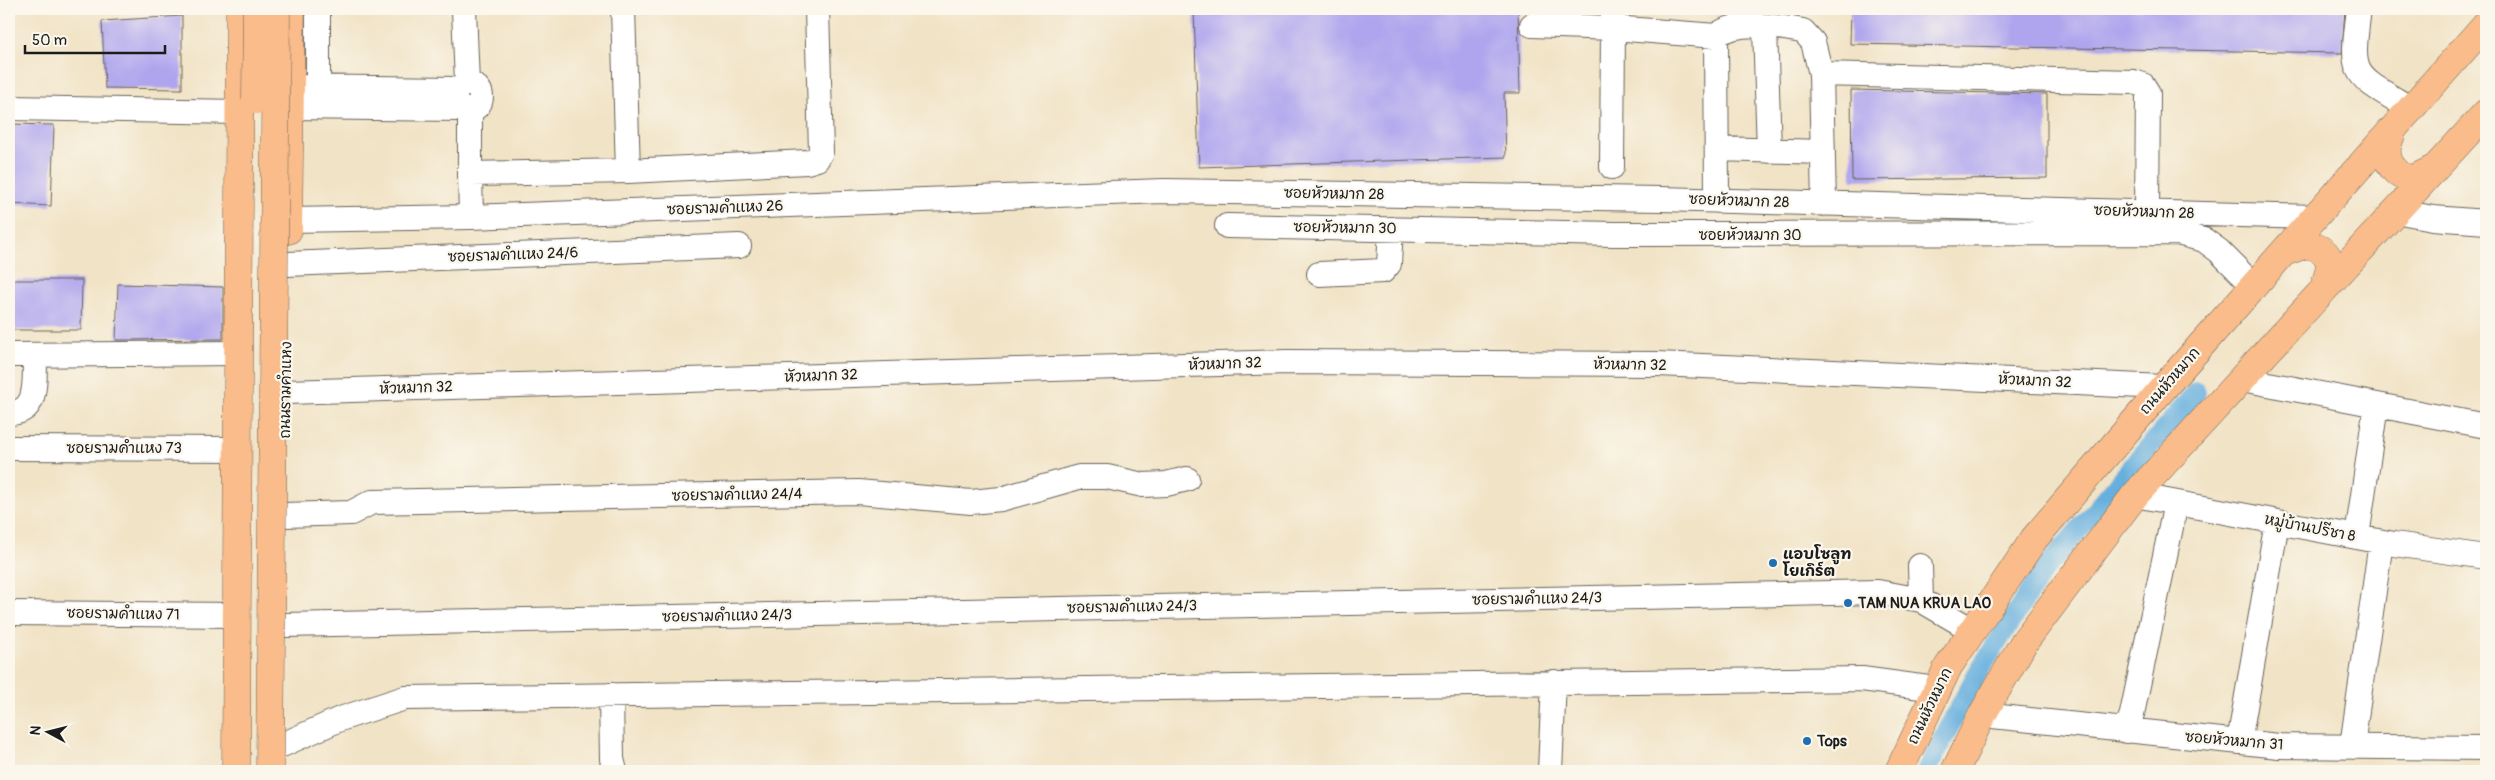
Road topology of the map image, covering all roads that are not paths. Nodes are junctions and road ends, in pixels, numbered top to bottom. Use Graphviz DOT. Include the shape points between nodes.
graph roads {
  1 [pos="240,9"];
  2 [pos="257,9"];
  3 [pos="276,9"];
  4 [pos="290,9"];
  5 [pos="318,9"];
  6 [pos="464,9"];
  7 [pos="623,9"];
  8 [pos="817,9"];
  9 [pos="2359,9"];
  10 [pos="1613,19"];
  11 [pos="2486,24"];
  12 [pos="1532,25"];
  13 [pos="1764,27"];
  14 [pos="1716,36"];
  15 [pos="290,40"];
  16 [pos="241,42"];
  17 [pos="1821,74"];
  18 [pos="318,87"];
  19 [pos="289,97"];
  20 [pos="464,98"];
  21 [pos="9,108"];
  22 [pos="2411,108"];
  23 [pos="240,112"];
  24 [pos="2486,113"];
  25 [pos="2393,129"];
  26 [pos="1716,149"];
  27 [pos="1769,150"];
  28 [pos="1823,152"];
  29 [pos="1612,167"];
  30 [pos="2435,168"];
  31 [pos="628,171"];
  32 [pos="470,174"];
  33 [pos="1163,191"];
  34 [pos="1717,200"];
  35 [pos="1824,204"];
  36 [pos="2395,211"];
  37 [pos="2147,212"];
  38 [pos="471,217"];
  39 [pos="2315,217"];
  40 [pos="240,219"];
  41 [pos="288,220"];
  42 [pos="2486,222"];
  43 [pos="1227,226"];
  44 [pos="1391,229"];
  45 [pos="739,246"];
  46 [pos="2284,252"];
  47 [pos="240,263"];
  48 [pos="287,264"];
  49 [pos="1319,274"];
  50 [pos="2254,286"];
  51 [pos="2323,290"];
  52 [pos="239,353"];
  53 [pos="35,355"];
  54 [pos="9,356"];
  55 [pos="2242,380"];
  56 [pos="2164,387"];
  57 [pos="286,392"];
  58 [pos="2376,405"];
  59 [pos="9,413"];
  60 [pos="2486,426"];
  61 [pos="9,448"];
  62 [pos="238,449"];
  63 [pos="1187,479"];
  64 [pos="2135,495"];
  65 [pos="2176,503"];
  66 [pos="284,515"];
  67 [pos="2276,522"];
  68 [pos="2358,537"];
  69 [pos="2381,542"];
  70 [pos="2486,557"];
  71 [pos="1920,566"];
  72 [pos="1921,600"];
  73 [pos="9,613"];
  74 [pos="237,615"];
  75 [pos="284,624"];
  76 [pos="1972,630"];
  77 [pos="1554,682"];
  78 [pos="1936,689"];
  79 [pos="611,696"];
  80 [pos="1982,715"];
  81 [pos="2126,731"];
  82 [pos="2239,742"];
  83 [pos="282,745"];
  84 [pos="2352,746"];
  85 [pos="2486,748"];
  86 [pos="236,771"];
  87 [pos="252,771"];
  88 [pos="270,771"];
  89 [pos="282,771"];
  90 [pos="615,771"];
  91 [pos="1550,771"];
  92 [pos="1899,771"];
  93 [pos="1955,771"];
  1 -- 16 [label="main road"];
  2 -- 87 [label="main road, ถนนรามคำแหง, bridge"];
  3 -- 88 [label="main road, ถนนรามคำแหง, bridge"];
  4 -- 15 [label="main road, ถนนรามคำแหง"];
  5 -- 18 [label="street"];
  6 -- 20 [label="street"];
  7 -- 31 [label="street"];
  8 -- 31 [label="street" via="821,152 817,159"];
  9 -- 22 [label="street" via="2353,53 2361,77"];
  10 -- 12 [label="street"];
  10 -- 14 [label="street"];
  10 -- 29 [label="street"];
  11 -- 22 [label="main road, ถนนหัวหมาก"];
  13 -- 14 [label="street" via="1737,26"];
  13 -- 17 [label="street" via="1803,31 1812,42"];
  13 -- 27 [label="street"];
  14 -- 26 [label="street"];
  15 -- 16 [label="main road"];
  15 -- 19 [label="main road, ถนนรามคำแหง"];
  16 -- 23 [label="main road"];
  17 -- 28 [label="street"];
  17 -- 37 [label="street" via="2134,82 2143,85 2148,93"];
  18 -- 19 [label="street"];
  18 -- 20 [label="street"];
  19 -- 20 [label="street"];
  19 -- 41 [label="main road, ถนนรามคำแหง"];
  20 -- 32 [label="street"];
  21 -- 23 [label="street"];
  22 -- 25 [label="main road, ถนนหัวหมาก"];
  23 -- 40 [label="main road"];
  24 -- 30 [label="main road"];
  25 -- 30 [label="main road" via="2387,148 2398,173 2416,178"];
  25 -- 39 [label="main road, ถนนหัวหมาก"];
  26 -- 27 [label="street"];
  26 -- 34 [label="street"];
  27 -- 28 [label="street"];
  28 -- 35 [label="street"];
  30 -- 36 [label="main road"];
  31 -- 32 [label="street"];
  32 -- 38 [label="street"];
  33 -- 34 [label="street, ซอยหัวหมาก 28"];
  33 -- 38 [label="street, ซอยรามคำแหง 26"];
  34 -- 35 [label="street, ซอยหัวหมาก 28"];
  35 -- 37 [label="street, ซอยหัวหมาก 28"];
  36 -- 42 [label="street"];
  36 -- 51 [label="main road"];
  37 -- 39 [label="street, ซอยหัวหมาก 28"];
  38 -- 41 [label="street, ซอยรามคำแหง 26"];
  39 -- 46 [label="main road, ถนนหัวหมาก"];
  40 -- 41 [label="main road"];
  40 -- 47 [label="main road"];
  41 -- 48 [label="main road, ถนนรามคำแหง"];
  43 -- 44 [label="street, ซอยหัวหมาก 30"];
  44 -- 49 [label="street" via="1389,264 1382,271"];
  44 -- 50 [label="street, ซอยหัวหมาก 30" via="1752,235 2177,233 2204,240"];
  45 -- 48 [label="street, ซอยรามคำแหง 24/6"];
  46 -- 50 [label="main road, ถนนหัวหมาก"];
  46 -- 51 [label="main road" via="2306,244 2323,251 2330,260 2331,268"];
  47 -- 48 [label="main road"];
  47 -- 52 [label="main road"];
  48 -- 57 [label="main road, ถนนรามคำแหง"];
  50 -- 56 [label="main road, ถนนหัวหมาก"];
  51 -- 55 [label="main road"];
  52 -- 53 [label="street"];
  52 -- 62 [label="main road"];
  53 -- 54 [label="street"];
  53 -- 59 [label="street" via="32,402 26,409"];
  55 -- 58 [label="street"];
  55 -- 64 [label="main road"];
  56 -- 57 [label="street, หัวหมาก 32" via="1658,364 1286,362"];
  56 -- 76 [label="main road, ถนนหัวหมาก" via="2034,539"];
  57 -- 66 [label="main road, ถนนรามคำแหง"];
  58 -- 60 [label="street"];
  58 -- 68 [label="street"];
  61 -- 62 [label="street, ซอยรามคำแหง 73"];
  62 -- 74 [label="main road"];
  63 -- 66 [label="street, ซอยรามคำแหง 24/4" via="1144,485 1107,477 1079,477 1001,499 971,502 858,492 372,502 350,513"];
  64 -- 65 [label="street, หมู่บ้านปรีชา 8"];
  64 -- 80 [label="main road" via="2024,642"];
  65 -- 67 [label="street, หมู่บ้านปรีชา 8"];
  65 -- 81 [label="street"];
  66 -- 75 [label="main road, ถนนรามคำแหง"];
  67 -- 68 [label="street, หมู่บ้านปรีชา 8"];
  67 -- 82 [label="street"];
  68 -- 69 [label="street, หมู่บ้านปรีชา 8"];
  69 -- 70 [label="street, หมู่บ้านปรีชา 8"];
  69 -- 84 [label="street"];
  71 -- 72 [label="street"];
  72 -- 75 [label="street, ซอยรามคำแหง 24/3" via="1878,592"];
  72 -- 76 [label="street, ซอยรามคำแหง 24/3"];
  73 -- 74 [label="street, ซอยรามคำแหง 71"];
  74 -- 86 [label="main road"];
  75 -- 83 [label="main road, ถนนรามคำแหง"];
  76 -- 78 [label="main road, ถนนหัวหมาก"];
  77 -- 78 [label="street" via="1862,678"];
  77 -- 79 [label="street"];
  77 -- 91 [label="street"];
  78 -- 92 [label="main road, ถนนหัวหมาก"];
  79 -- 83 [label="street" via="405,698 340,719"];
  79 -- 90 [label="street"];
  80 -- 81 [label="street, ซอยหัวหมาก 31"];
  80 -- 93 [label="main road"];
  81 -- 82 [label="street, ซอยหัวหมาก 31"];
  82 -- 84 [label="street, ซอยหัวหมาก 31" via="2279,746"];
  83 -- 89 [label="main road, ถนนรามคำแหง"];
  84 -- 85 [label="street, ซอยหัวหมาก 31"];
}
